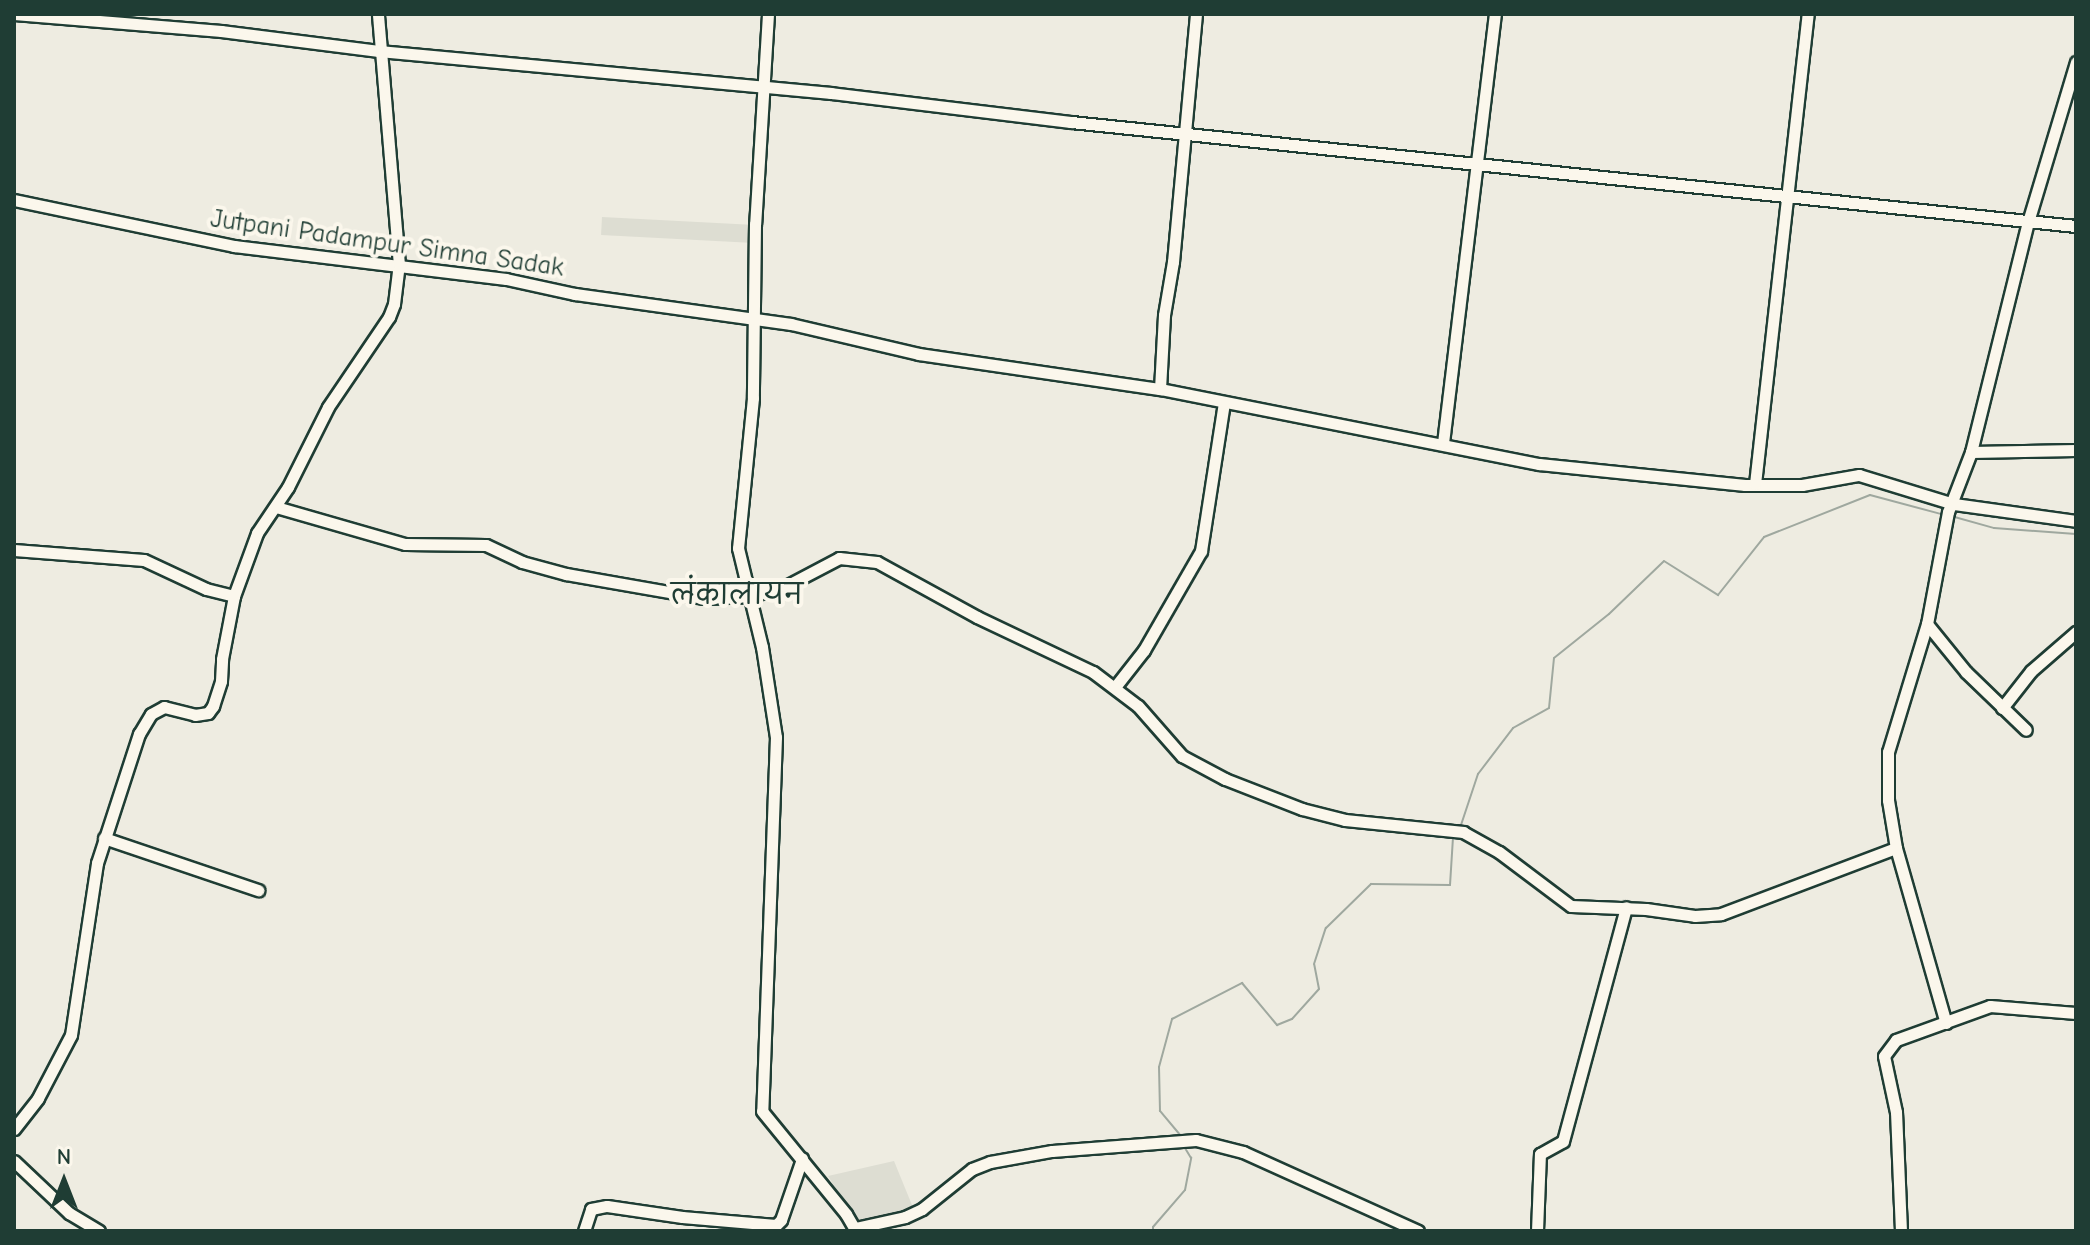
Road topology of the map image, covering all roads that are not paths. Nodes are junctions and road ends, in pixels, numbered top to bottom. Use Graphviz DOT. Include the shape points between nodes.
graph roads {
  1 [pos="14,14"];
  2 [pos="378,14"];
  3 [pos="768,14"];
  4 [pos="1196,14"];
  5 [pos="1495,14"];
  6 [pos="1808,14"];
  7 [pos="379,51"];
  8 [pos="2076,62"];
  9 [pos="766,87"];
  10 [pos="1184,131"];
  11 [pos="1478,162"];
  12 [pos="1788,195"];
  13 [pos="14,200"];
  14 [pos="2028,222"];
  15 [pos="2076,226"];
  16 [pos="399,265"];
  17 [pos="755,319"];
  18 [pos="1160,389"];
  19 [pos="1224,403"];
  20 [pos="1443,443"];
  21 [pos="2076,450"];
  22 [pos="1971,452"];
  23 [pos="1755,484"];
  24 [pos="1954,504"];
  25 [pos="276,507"];
  26 [pos="2076,521"];
  27 [pos="14,550"];
  28 [pos="234,596"];
  29 [pos="751,596"];
  30 [pos="1927,624"];
  31 [pos="2076,632"];
  32 [pos="1115,687"];
  33 [pos="2002,708"];
  34 [pos="2026,730"];
  35 [pos="104,838"];
  36 [pos="1896,848"];
  37 [pos="258,890"];
  38 [pos="1626,907"];
  39 [pos="2076,1013"];
  40 [pos="1946,1023"];
  41 [pos="14,1129"];
  42 [pos="802,1159"];
  43 [pos="14,1161"];
  44 [pos="856,1230"];
  45 [pos="99,1231"];
  46 [pos="584,1231"];
  47 [pos="1418,1231"];
  48 [pos="1537,1231"];
  49 [pos="1901,1231"];
  1 -- 7 [label="street" via="235,32"];
  2 -- 7 [label="street"];
  3 -- 9 [label="street"];
  4 -- 10 [label="street"];
  5 -- 11 [label="street"];
  6 -- 12 [label="street"];
  7 -- 9 [label="street"];
  7 -- 16 [label="street"];
  8 -- 14 [label="street"];
  9 -- 10 [label="street"];
  9 -- 17 [label="street" via="755,224"];
  10 -- 11 [label="street"];
  10 -- 18 [label="street"];
  11 -- 12 [label="street"];
  11 -- 20 [label="street"];
  12 -- 14 [label="street"];
  12 -- 23 [label="street"];
  13 -- 16 [label="street, Jutpani Padampur Simna Sadak" via="234,246"];
  14 -- 15 [label="street"];
  14 -- 22 [label="street"];
  16 -- 17 [label="street, Jutpani Padampur Simna Sadak"];
  16 -- 25 [label="street" via="389,317 328,407"];
  17 -- 18 [label="street, Jutpani Padampur Simna Sadak" via="919,354"];
  17 -- 29 [label="street" via="750,452 738,548"];
  18 -- 19 [label="street, Jutpani Padampur Simna Sadak"];
  19 -- 20 [label="street, Jutpani Padampur Simna Sadak"];
  19 -- 32 [label="street" via="1201,551 1144,650"];
  20 -- 23 [label="street" via="1539,464"];
  21 -- 22 [label="street"];
  22 -- 24 [label="street"];
  23 -- 24 [label="street" via="1802,485 1859,475"];
  24 -- 26 [label="street"];
  24 -- 30 [label="street"];
  25 -- 28 [label="street" via="257,533"];
  25 -- 29 [label="street" via="405,544 486,545 566,574 704,598"];
  27 -- 28 [label="street" via="144,560"];
  28 -- 35 [label="street" via="213,706 208,713 195,715 164,707 151,714 139,734"];
  29 -- 32 [label="street" via="786,586 839,558 877,562"];
  29 -- 42 [label="street" via="776,737 762,1111"];
  30 -- 33 [label="street"];
  30 -- 36 [label="street" via="1888,752"];
  31 -- 33 [label="street" via="2031,671"];
  32 -- 38 [label="street" via="1182,756 1225,779 1345,820 1463,832 1571,906"];
  33 -- 34 [label="street"];
  35 -- 37 [label="street"];
  35 -- 41 [label="street" via="71,1035 38,1098"];
  36 -- 38 [label="street" via="1721,914"];
  36 -- 40 [label="street"];
  38 -- 48 [label="street" via="1563,1141 1540,1154"];
  39 -- 40 [label="street" via="1990,1006"];
  40 -- 49 [label="street" via="1896,1040 1884,1056 1896,1112"];
  42 -- 44 [label="street"];
  42 -- 46 [label="street" via="776,1225 607,1206 591,1209"];
  43 -- 45 [label="street" via="69,1213"];
  44 -- 47 [label="street" via="922,1209 972,1169 990,1162 1052,1151 1196,1140 1243,1152"];
}
